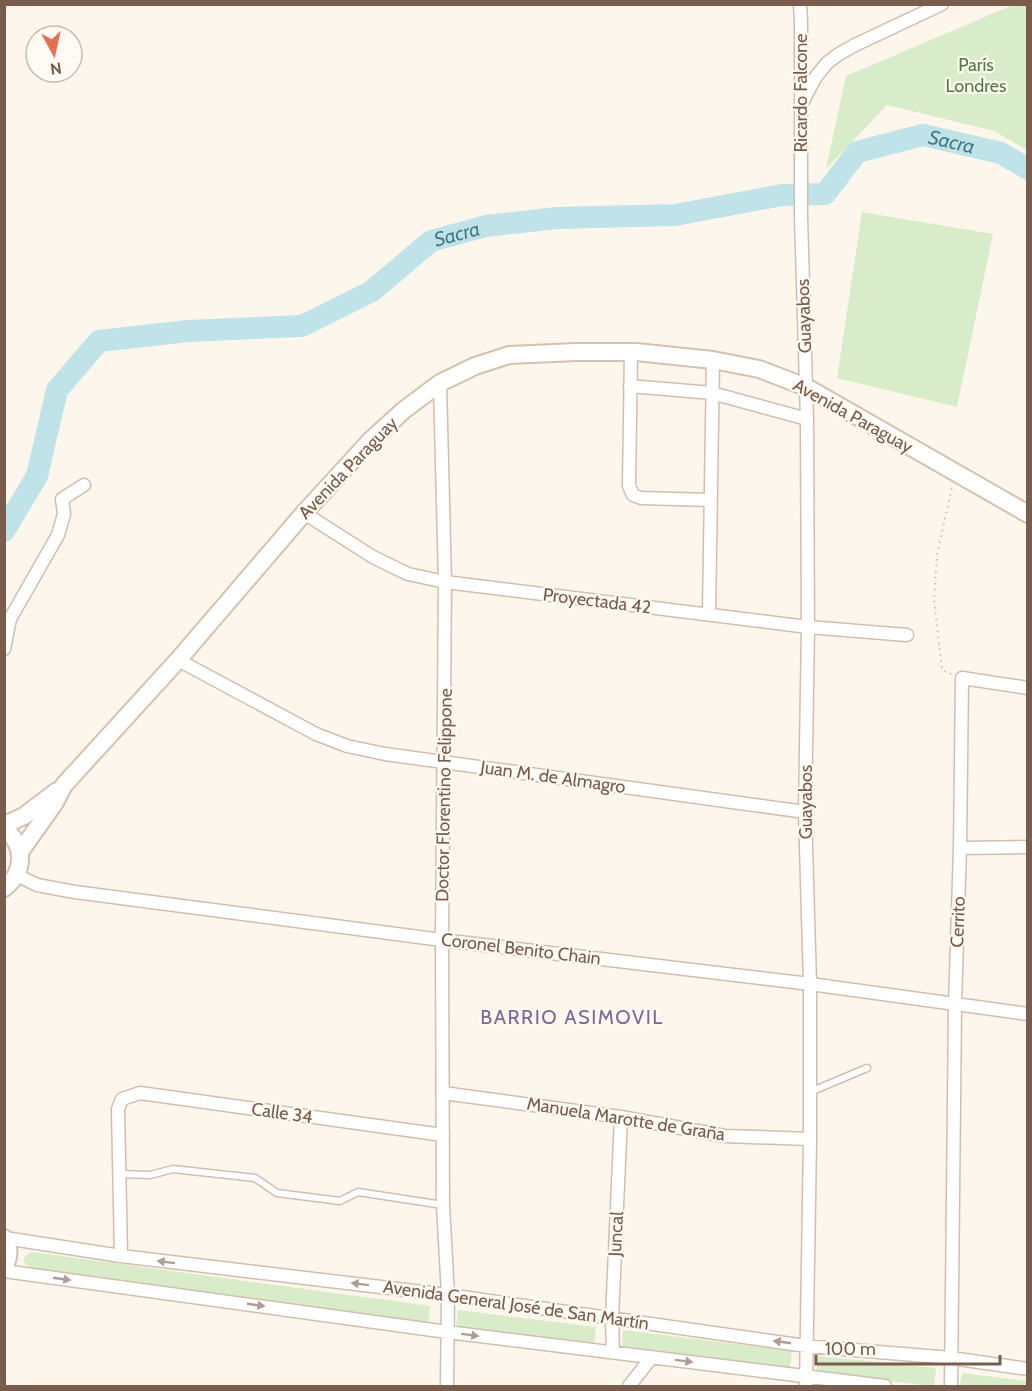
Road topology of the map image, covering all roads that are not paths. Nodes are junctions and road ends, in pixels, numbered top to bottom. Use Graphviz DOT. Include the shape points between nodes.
graph roads {
  1 [pos="800,4"];
  2 [pos="942,4"];
  3 [pos="801,104"];
  4 [pos="801,217"];
  5 [pos="631,352"];
  6 [pos="713,360"];
  7 [pos="440,383"];
  8 [pos="630,386"];
  9 [pos="806,387"];
  10 [pos="712,393"];
  11 [pos="807,419"];
  12 [pos="84,485"];
  13 [pos="711,500"];
  14 [pos="304,513"];
  15 [pos="1028,514"];
  16 [pos="446,582"];
  17 [pos="709,614"];
  18 [pos="808,627"];
  19 [pos="907,635"];
  20 [pos="4,649"];
  21 [pos="178,660"];
  22 [pos="1028,688"];
  23 [pos="444,761"];
  24 [pos="64,785"];
  25 [pos="805,812"];
  26 [pos="4,827"];
  27 [pos="1028,847"];
  28 [pos="960,848"];
  29 [pos="20,852"];
  30 [pos="17,875"];
  31 [pos="4,888"];
  32 [pos="442,940"];
  33 [pos="810,984"];
  34 [pos="955,1005"];
  35 [pos="1028,1014"];
  36 [pos="867,1068"];
  37 [pos="810,1092"];
  38 [pos="443,1093"];
  39 [pos="621,1117"];
  40 [pos="443,1134"];
  41 [pos="810,1139"];
  42 [pos="119,1174"];
  43 [pos="443,1205"];
  44 [pos="4,1238"];
  45 [pos="121,1256"];
  46 [pos="4,1269"];
  47 [pos="448,1295"];
  48 [pos="612,1318"];
  49 [pos="447,1332"];
  50 [pos="806,1346"];
  51 [pos="613,1352"];
  52 [pos="652,1357"];
  53 [pos="951,1358"];
  54 [pos="1028,1369"];
  55 [pos="806,1382"];
  56 [pos="447,1386"];
  57 [pos="629,1386"];
  58 [pos="885,1386"];
  59 [pos="951,1386"];
  1 -- 3 [label="street, Ricardo Falcone"];
  2 -- 3 [label="street" via="839,54 814,78"];
  3 -- 4 [label="street, Ricardo Falcone"];
  4 -- 9 [label="street, Guayabos"];
  5 -- 6 [label="street, Avenida Paraguay"];
  5 -- 7 [label="street, Avenida Paraguay" via="509,355"];
  5 -- 8 [label="street"];
  6 -- 9 [label="street, Avenida Paraguay" via="759,369"];
  6 -- 10 [label="street"];
  7 -- 14 [label="street, Avenida Paraguay" via="370,441"];
  7 -- 16 [label="street, Doctor Florentino Felippone"];
  8 -- 10 [label="street"];
  8 -- 13 [label="street" via="629,486 633,495"];
  9 -- 11 [label="street, Guayabos"];
  9 -- 15 [label="street, Avenida Paraguay"];
  10 -- 11 [label="street"];
  10 -- 13 [label="street"];
  11 -- 18 [label="street, Guayabos"];
  12 -- 20 [label="street" via="62,500 64,514 58,535 10,619"];
  13 -- 17 [label="street"];
  14 -- 16 [label="street, Proyectada 42" via="373,557 408,574"];
  14 -- 21 [label="street, Avenida Paraguay"];
  16 -- 17 [label="street, Proyectada 42"];
  16 -- 23 [label="street, Doctor Florentino Felippone"];
  17 -- 18 [label="street, Proyectada 42"];
  18 -- 19 [label="street, Proyectada 42"];
  18 -- 25 [label="street, Guayabos"];
  21 -- 23 [label="street, Juan M. de Almagro" via="316,734 347,746"];
  21 -- 24 [label="street, Avenida Paraguay"];
  22 -- 28 [label="street, Cerrito" via="962,678"];
  23 -- 25 [label="street, Juan M. de Almagro"];
  23 -- 32 [label="street, Doctor Florentino Felippone"];
  24 -- 26 [label="street"];
  24 -- 29 [label="street, Avenida Paraguay"];
  25 -- 33 [label="street, Guayabos"];
  26 -- 29 [label="street" via="14,837"];
  27 -- 28 [label="street"];
  28 -- 34 [label="street, Cerrito"];
  29 -- 30 [label="street"];
  30 -- 31 [label="street"];
  30 -- 32 [label="street, Coronel Benito Chain" via="51,888"];
  32 -- 33 [label="street, Coronel Benito Chain"];
  32 -- 38 [label="street, Doctor Florentino Felippone"];
  33 -- 34 [label="street, Coronel Benito Chain"];
  33 -- 37 [label="street, Guayabos"];
  34 -- 35 [label="street, Coronel Benito Chain"];
  34 -- 53 [label="street, Cerrito"];
  36 -- 37 [label="lane"];
  37 -- 41 [label="street, Guayabos"];
  38 -- 39 [label="street, Manuela Marotte de Graña"];
  38 -- 40 [label="street, Doctor Florentino Felippone"];
  39 -- 41 [label="street, Manuela Marotte de Graña" via="726,1136"];
  39 -- 48 [label="street, Juncal"];
  40 -- 42 [label="street, Calle 34" via="140,1093 122,1099 118,1109"];
  40 -- 43 [label="street, Doctor Florentino Felippone"];
  41 -- 50 [label="street, Guayabos"];
  42 -- 43 [label="lane" via="150,1175 173,1169 255,1178 277,1193 340,1201 358,1192"];
  42 -- 45 [label="street"];
  43 -- 47 [label="street, Doctor Florentino Felippone"];
  44 -- 45 [label="street, Avenida General José de San Martín"];
  44 -- 46 [label="street" via="9,1258"];
  47 -- 45 [label="street, Avenida General José de San Martín, one-way"];
  46 -- 49 [label="street, Avenida General José de San Martín, one-way"];
  47 -- 48 [label="street, Avenida General José de San Martín"];
  47 -- 49 [label="street, Doctor Florentino Felippone"];
  50 -- 48 [label="street, Avenida General José de San Martín, one-way"];
  48 -- 51 [label="street, Juncal"];
  49 -- 51 [label="street, Avenida General José de San Martín, one-way"];
  49 -- 56 [label="street, Doctor Florentino Felippone"];
  50 -- 53 [label="street, Avenida General José de San Martín"];
  50 -- 55 [label="street, Guayabos"];
  51 -- 52 [label="street, Avenida General José de San Martín"];
  52 -- 55 [label="street, Avenida General José de San Martín, one-way"];
  52 -- 57 [label="street"];
  53 -- 54 [label="street, Avenida General José de San Martín"];
  53 -- 59 [label="street, Cerrito"];
  55 -- 58 [label="street, Avenida General José de San Martín"];
}
